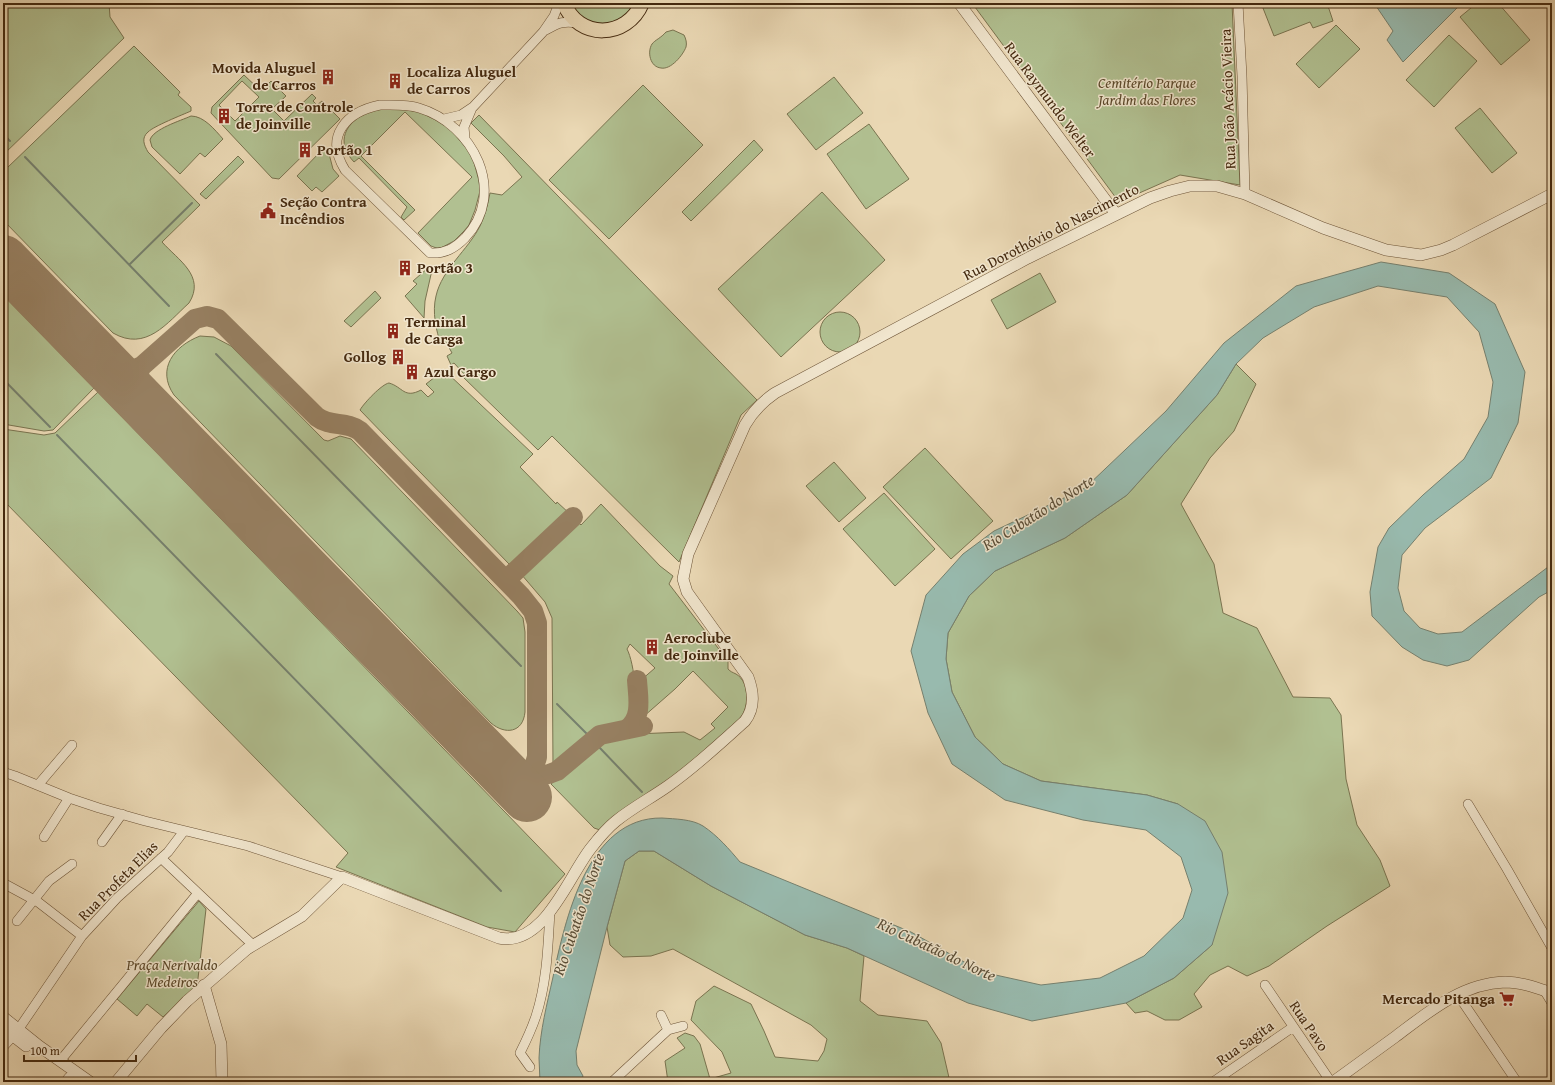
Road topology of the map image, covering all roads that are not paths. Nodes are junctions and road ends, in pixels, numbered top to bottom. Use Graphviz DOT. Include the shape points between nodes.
graph roads {
  1 [pos="560,3"];
  2 [pos="564,3"];
  3 [pos="642,3"];
  4 [pos="959,3"];
  5 [pos="1238,3"];
  6 [pos="579,23"];
  7 [pos="543,32"];
  8 [pos="473,107"];
  9 [pos="444,119"];
  10 [pos="466,138"];
  11 [pos="1244,194"];
  12 [pos="1552,194"];
  13 [pos="1116,214"];
  14 [pos="72,745"];
  15 [pos="3,772"];
  16 [pos="38,785"];
  17 [pos="68,798"];
  18 [pos="1468,804"];
  19 [pos="122,814"];
  20 [pos="184,831"];
  21 [pos="44,837"];
  22 [pos="102,842"];
  23 [pos="161,858"];
  24 [pos="72,864"];
  25 [pos="342,877"];
  26 [pos="3,883"];
  27 [pos="198,893"];
  28 [pos="35,900"];
  29 [pos="550,911"];
  30 [pos="17,921"];
  31 [pos="82,936"];
  32 [pos="253,945"];
  33 [pos="1552,948"];
  34 [pos="204,985"];
  35 [pos="1265,985"];
  36 [pos="1548,992"];
  37 [pos="1458,995"];
  38 [pos="1552,1003"];
  39 [pos="661,1015"];
  40 [pos="3,1017"];
  41 [pos="683,1026"];
  42 [pos="1293,1027"];
  43 [pos="3,1028"];
  44 [pos="668,1030"];
  45 [pos="15,1033"];
  46 [pos="3,1047"];
  47 [pos="60,1061"];
  48 [pos="530,1067"];
  49 [pos="71,1080"];
  50 [pos="90,1082"];
  51 [pos="116,1082"];
  52 [pos="222,1082"];
  53 [pos="612,1082"];
  54 [pos="1213,1082"];
  55 [pos="1332,1082"];
  56 [pos="1517,1082"];
  1 -- 7 [label="street"];
  2 -- 6 [label="main road"];
  3 -- 6 [label="main road" via="635,16 614,29 602,31"];
  4 -- 13 [label="street, Rua Raymundo Welter"];
  5 -- 11 [label="street, Rua João Acácio Vieira"];
  6 -- 7 [label="street" via="564,22"];
  7 -- 8 [label="street"];
  8 -- 9 [label="street" via="461,115"];
  8 -- 10 [label="street" via="464,127"];
  9 -- 10 [label="street"];
  9 -- 10 [label="street" via="411,106 370,108 351,116 338,134 336,144 339,161 345,170 430,253 439,254 459,244 472,230 483,204 485,193 481,168"];
  11 -- 12 [label="street, Rua Dorothóvio do Nascimento" via="1323,228 1379,248 1421,255 1453,245"];
  11 -- 13 [label="street, Rua Dorothóvio do Nascimento" via="1217,186 1190,186 1161,194"];
  13 -- 29 [label="street, Rua Dorothóvio do Nascimento" via="775,393 750,417 688,554 683,583 690,598 748,677 752,691 752,711 745,722 693,766 610,826 585,855"];
  14 -- 16 [label="street"];
  15 -- 16 [label="street"];
  16 -- 17 [label="street"];
  17 -- 19 [label="street"];
  17 -- 21 [label="street"];
  18 -- 33 [label="street"];
  19 -- 20 [label="street"];
  19 -- 22 [label="street"];
  20 -- 23 [label="street, Rua Profeta Elias"];
  20 -- 25 [label="street" via="248,846"];
  23 -- 27 [label="street"];
  23 -- 31 [label="street, Rua Profeta Elias" via="117,898"];
  24 -- 28 [label="street" via="49,881"];
  25 -- 29 [label="street" via="491,935 508,939 525,935"];
  25 -- 32 [label="street" via="302,916"];
  26 -- 28 [label="street"];
  27 -- 32 [label="street"];
  27 -- 47 [label="street"];
  28 -- 30 [label="street"];
  28 -- 31 [label="street"];
  29 -- 48 [label="street" via="544,985 536,1015 520,1053"];
  31 -- 45 [label="street, Rua Profeta Elias"];
  32 -- 34 [label="street"];
  34 -- 51 [label="street" via="170,1017"];
  34 -- 52 [label="street" via="221,1044"];
  35 -- 42 [label="street, Rua Pavo"];
  36 -- 37 [label="street" via="1506,982 1489,984"];
  36 -- 38 [label="street"];
  37 -- 55 [label="street" via="1430,1011"];
  37 -- 56 [label="street"];
  39 -- 44 [label="street"];
  40 -- 45 [label="street"];
  41 -- 44 [label="street"];
  42 -- 54 [label="street, Rua Sagita"];
  42 -- 55 [label="street, Rua Pavo"];
  43 -- 45 [label="street"];
  44 -- 53 [label="street"];
  45 -- 46 [label="street, Rua Profeta Elias"];
  45 -- 47 [label="street"];
  45 -- 49 [label="street"];
  47 -- 50 [label="street"];
}
